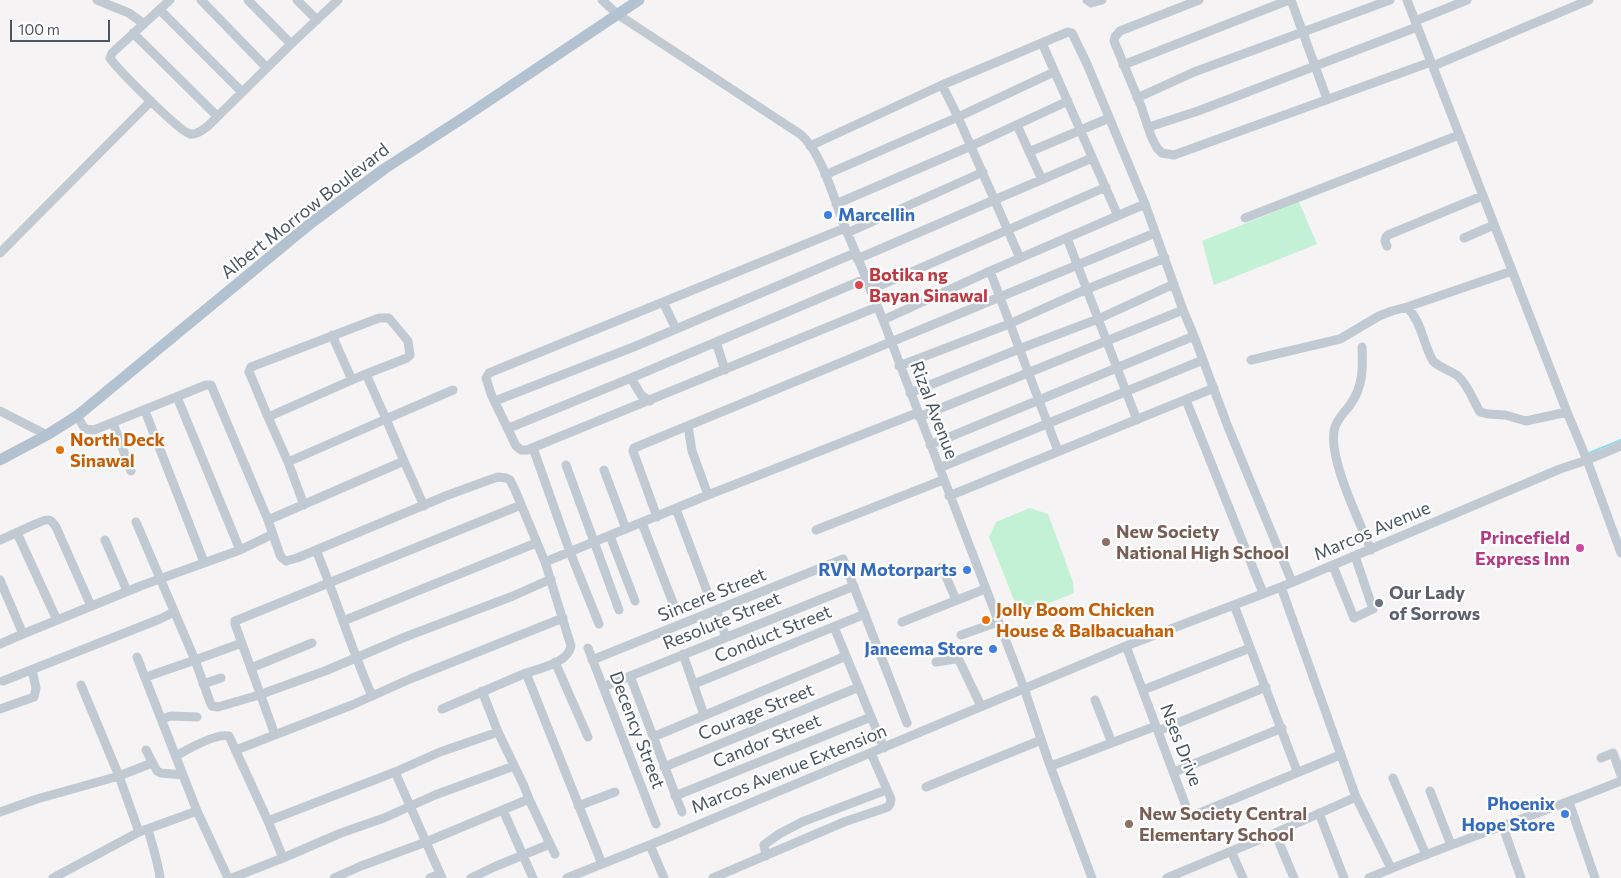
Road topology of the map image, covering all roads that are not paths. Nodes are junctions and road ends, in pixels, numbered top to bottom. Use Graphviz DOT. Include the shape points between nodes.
graph roads {
  1 [pos="97,0"];
  2 [pos="170,0"];
  3 [pos="201,0"];
  4 [pos="248,0"];
  5 [pos="297,0"];
  6 [pos="338,0"];
  7 [pos="602,0"];
  8 [pos="639,0"];
  9 [pos="1087,0"];
  10 [pos="1102,0"];
  11 [pos="1199,0"];
  12 [pos="1290,0"];
  13 [pos="1390,0"];
  14 [pos="1407,0"];
  15 [pos="1467,0"];
  16 [pos="1589,0"];
  17 [pos="160,10"];
  18 [pos="617,14"];
  19 [pos="317,20"];
  20 [pos="144,24"];
  21 [pos="1416,24"];
  22 [pos="1302,33"];
  23 [pos="133,34"];
  24 [pos="1042,43"];
  25 [pos="291,44"];
  26 [pos="1432,64"];
  27 [pos="1123,65"];
  28 [pos="1315,66"];
  29 [pos="267,68"];
  30 [pos="1054,72"];
  31 [pos="942,85"];
  32 [pos="242,92"];
  33 [pos="1137,98"];
  34 [pos="1327,99"];
  35 [pos="151,100"];
  36 [pos="1068,102"];
  37 [pos="217,116"];
  38 [pos="958,116"];
  39 [pos="1109,118"];
  40 [pos="1017,125"];
  41 [pos="1149,127"];
  42 [pos="1080,130"];
  43 [pos="1459,135"];
  44 [pos="810,146"];
  45 [pos="971,146"];
  46 [pos="1029,152"];
  47 [pos="1092,158"];
  48 [pos="983,172"];
  49 [pos="825,175"];
  50 [pos="1042,180"];
  51 [pos="1106,187"];
  52 [pos="1482,196"];
  53 [pos="995,200"];
  54 [pos="836,204"];
  55 [pos="1145,204"];
  56 [pos="1118,216"];
  57 [pos="1245,218"];
  58 [pos="1494,225"];
  59 [pos="846,230"];
  60 [pos="1008,230"];
  61 [pos="1155,233"];
  62 [pos="1068,238"];
  63 [pos="1464,238"];
  64 [pos="1387,246"];
  65 [pos="0,253"];
  66 [pos="856,256"];
  67 [pos="1020,258"];
  68 [pos="1165,258"];
  69 [pos="1078,265"];
  70 [pos="990,271"];
  71 [pos="1512,271"];
  72 [pos="866,280"];
  73 [pos="1174,284"];
  74 [pos="1087,289"];
  75 [pos="870,290"];
  76 [pos="999,297"];
  77 [pos="663,302"];
  78 [pos="877,307"];
  79 [pos="1407,308"];
  80 [pos="1183,310"];
  81 [pos="1098,319"];
  82 [pos="883,320"];
  83 [pos="1009,324"];
  84 [pos="676,329"];
  85 [pos="332,335"];
  86 [pos="1194,336"];
  87 [pos="1107,340"];
  88 [pos="716,342"];
  89 [pos="891,343"];
  90 [pos="1362,347"];
  91 [pos="1019,349"];
  92 [pos="1203,360"];
  93 [pos="1251,360"];
  94 [pos="899,366"];
  95 [pos="1117,368"];
  96 [pos="725,370"];
  97 [pos="1027,372"];
  98 [pos="366,374"];
  99 [pos="632,378"];
  100 [pos="352,380"];
  101 [pos="1214,388"];
  102 [pos="453,390"];
  103 [pos="1126,392"];
  104 [pos="910,393"];
  105 [pos="177,397"];
  106 [pos="1186,400"];
  107 [pos="495,401"];
  108 [pos="650,401"];
  109 [pos="1038,401"];
  110 [pos="0,411"];
  111 [pos="145,411"];
  112 [pos="1567,412"];
  113 [pos="918,415"];
  114 [pos="77,416"];
  115 [pos="268,417"];
  116 [pos="386,419"];
  117 [pos="1137,420"];
  118 [pos="113,424"];
  119 [pos="1047,424"];
  120 [pos="688,426"];
  121 [pos="509,428"];
  122 [pos="47,435"];
  123 [pos="930,446"];
  124 [pos="1621,446"];
  125 [pos="533,448"];
  126 [pos="1058,451"];
  127 [pos="0,460"];
  128 [pos="1587,460"];
  129 [pos="404,461"];
  130 [pos="288,462"];
  131 [pos="566,465"];
  132 [pos="939,468"];
  133 [pos="604,470"];
  134 [pos="131,471"];
  135 [pos="943,480"];
  136 [pos="708,495"];
  137 [pos="949,496"];
  138 [pos="304,505"];
  139 [pos="520,505"];
  140 [pos="424,506"];
  141 [pos="676,510"];
  142 [pos="657,517"];
  143 [pos="268,520"];
  144 [pos="136,522"];
  145 [pos="642,523"];
  146 [pos="626,529"];
  147 [pos="816,530"];
  148 [pos="17,534"];
  149 [pos="273,534"];
  150 [pos="610,536"];
  151 [pos="0,540"];
  152 [pos="105,540"];
  153 [pos="594,542"];
  154 [pos="536,543"];
  155 [pos="240,550"];
  156 [pos="316,550"];
  157 [pos="1371,550"];
  158 [pos="570,552"];
  159 [pos="1621,552"];
  160 [pos="1355,556"];
  161 [pos="204,562"];
  162 [pos="545,562"];
  163 [pos="1333,566"];
  164 [pos="942,567"];
  165 [pos="161,578"];
  166 [pos="551,579"];
  167 [pos="0,580"];
  168 [pos="330,582"];
  169 [pos="1292,582"];
  170 [pos="854,586"];
  171 [pos="1282,587"];
  172 [pos="985,589"];
  173 [pos="127,591"];
  174 [pos="706,591"];
  175 [pos="1263,593"];
  176 [pos="956,600"];
  177 [pos="635,601"];
  178 [pos="1234,604"];
  179 [pos="91,606"];
  180 [pos="676,608"];
  181 [pos="619,610"];
  182 [pos="716,610"];
  183 [pos="174,612"];
  184 [pos="865,614"];
  185 [pos="563,618"];
  186 [pos="57,620"];
  187 [pos="344,621"];
  188 [pos="902,622"];
  189 [pos="998,622"];
  190 [pos="599,624"];
  191 [pos="834,627"];
  192 [pos="23,634"];
  193 [pos="962,635"];
  194 [pos="726,637"];
  195 [pos="242,643"];
  196 [pos="312,643"];
  197 [pos="0,644"];
  198 [pos="1126,646"];
  199 [pos="588,648"];
  200 [pos="1250,648"];
  201 [pos="683,654"];
  202 [pos="846,656"];
  203 [pos="137,657"];
  204 [pos="356,658"];
  205 [pos="194,660"];
  206 [pos="592,660"];
  207 [pos="555,662"];
  208 [pos="936,662"];
  209 [pos="251,668"];
  210 [pos="32,670"];
  211 [pos="526,673"];
  212 [pos="630,676"];
  213 [pos="146,677"];
  214 [pos="221,678"];
  215 [pos="2,681"];
  216 [pos="203,684"];
  217 [pos="694,684"];
  218 [pos="82,685"];
  219 [pos="603,687"];
  220 [pos="859,687"];
  221 [pos="1266,687"];
  222 [pos="1024,688"];
  223 [pos="1143,690"];
  224 [pos="482,691"];
  225 [pos="259,695"];
  226 [pos="372,696"];
  227 [pos="1095,700"];
  228 [pos="980,706"];
  229 [pos="442,708"];
  230 [pos="0,709"];
  231 [pos="704,715"];
  232 [pos="197,717"];
  233 [pos="871,717"];
  234 [pos="162,719"];
  235 [pos="907,723"];
  236 [pos="1157,728"];
  237 [pos="1282,728"];
  238 [pos="498,732"];
  239 [pos="275,735"];
  240 [pos="588,737"];
  241 [pos="653,737"];
  242 [pos="1041,740"];
  243 [pos="1112,743"];
  244 [pos="884,748"];
  245 [pos="146,750"];
  246 [pos="236,750"];
  247 [pos="871,753"];
  248 [pos="1340,755"];
  249 [pos="176,756"];
  250 [pos="1601,758"];
  251 [pos="152,763"];
  252 [pos="514,766"];
  253 [pos="1051,766"];
  254 [pos="664,767"];
  255 [pos="1297,771"];
  256 [pos="395,772"];
  257 [pos="1174,772"];
  258 [pos="183,775"];
  259 [pos="1621,775"];
  260 [pos="119,776"];
  261 [pos="1394,778"];
  262 [pos="1621,781"];
  263 [pos="926,787"];
  264 [pos="886,790"];
  265 [pos="1430,791"];
  266 [pos="615,792"];
  267 [pos="675,796"];
  268 [pos="1356,797"];
  269 [pos="529,799"];
  270 [pos="1569,802"];
  271 [pos="411,806"];
  272 [pos="578,806"];
  273 [pos="503,810"];
  274 [pos="197,811"];
  275 [pos="0,812"];
  276 [pos="682,812"];
  277 [pos="1318,813"];
  278 [pos="268,822"];
  279 [pos="656,824"];
  280 [pos="1503,826"];
  281 [pos="143,830"];
  282 [pos="1275,833"];
  283 [pos="426,842"];
  284 [pos="550,844"];
  285 [pos="650,845"];
  286 [pos="1451,845"];
  287 [pos="1231,851"];
  288 [pos="555,854"];
  289 [pos="522,855"];
  290 [pos="1426,855"];
  291 [pos="766,856"];
  292 [pos="283,858"];
  293 [pos="602,864"];
  294 [pos="1391,868"];
  295 [pos="1190,874"];
  296 [pos="442,876"];
  297 [pos="53,878"];
  298 [pos="160,878"];
  299 [pos="230,878"];
  300 [pos="334,878"];
  301 [pos="430,878"];
  302 [pos="471,878"];
  303 [pos="533,878"];
  304 [pos="567,878"];
  305 [pos="664,878"];
  306 [pos="712,878"];
  307 [pos="1092,878"];
  308 [pos="1167,878"];
  309 [pos="1243,878"];
  310 [pos="1294,878"];
  311 [pos="1344,878"];
  312 [pos="1369,878"];
  313 [pos="1522,878"];
  314 [pos="1595,878"];
  1 -- 20 [label="street" via="129,13"];
  2 -- 17 [label="street"];
  3 -- 29 [label="street"];
  4 -- 25 [label="street"];
  5 -- 19 [label="street"];
  6 -- 19 [label="street"];
  7 -- 18 [label="street, Rizal Avenue"];
  8 -- 18 [label="main road, Albert Morrow Boulevard"];
  9 -- 10 [label="street" via="1092,3"];
  11 -- 27 [label="street" via="1117,34 1114,41"];
  12 -- 22 [label="street"];
  12 -- 27 [label="street"];
  13 -- 22 [label="street"];
  14 -- 21 [label="street"];
  15 -- 21 [label="street"];
  16 -- 26 [label="street"];
  17 -- 20 [label="street"];
  17 -- 32 [label="street"];
  18 -- 44 [label="street, Rizal Avenue" via="800,134"];
  18 -- 114 [label="main road, Albert Morrow Boulevard" via="362,185 311,223"];
  19 -- 25 [label="street"];
  20 -- 23 [label="street"];
  21 -- 26 [label="street"];
  21 -- 28 [label="street"];
  22 -- 28 [label="street"];
  22 -- 33 [label="street" via="1194,72"];
  23 -- 35 [label="street" via="110,58"];
  23 -- 37 [label="street"];
  24 -- 30 [label="street"];
  24 -- 31 [label="street"];
  24 -- 39 [label="street" via="1072,33"];
  25 -- 29 [label="street"];
  26 -- 34 [label="street"];
  26 -- 43 [label="street"];
  27 -- 33 [label="street"];
  28 -- 34 [label="street"];
  28 -- 41 [label="street"];
  29 -- 32 [label="street"];
  30 -- 36 [label="street"];
  30 -- 38 [label="street"];
  31 -- 38 [label="street"];
  31 -- 44 [label="street"];
  32 -- 37 [label="street"];
  33 -- 41 [label="street"];
  34 -- 41 [label="street" via="1174,155 1162,153 1157,148"];
  35 -- 37 [label="street" via="188,133 200,132"];
  35 -- 65 [label="street"];
  36 -- 40 [label="street"];
  36 -- 42 [label="street"];
  38 -- 45 [label="street"];
  38 -- 49 [label="street"];
  39 -- 42 [label="street"];
  39 -- 55 [label="street"];
  40 -- 45 [label="street"];
  40 -- 46 [label="street"];
  42 -- 46 [label="street"];
  42 -- 47 [label="street"];
  43 -- 52 [label="street"];
  43 -- 57 [label="street"];
  44 -- 49 [label="street, Rizal Avenue"];
  45 -- 48 [label="street"];
  45 -- 54 [label="street"];
  46 -- 50 [label="street"];
  47 -- 50 [label="street"];
  47 -- 51 [label="street"];
  48 -- 53 [label="street"];
  48 -- 59 [label="street"];
  49 -- 54 [label="street, Rizal Avenue"];
  50 -- 53 [label="street"];
  51 -- 56 [label="street"];
  51 -- 60 [label="street"];
  52 -- 58 [label="street"];
  52 -- 64 [label="street" via="1388,235"];
  53 -- 60 [label="street"];
  53 -- 66 [label="street"];
  54 -- 59 [label="street, Rizal Avenue"];
  55 -- 56 [label="street"];
  55 -- 61 [label="street"];
  56 -- 62 [label="street"];
  58 -- 63 [label="street"];
  58 -- 71 [label="street"];
  59 -- 66 [label="street, Rizal Avenue"];
  59 -- 77 [label="street"];
  60 -- 67 [label="street"];
  60 -- 75 [label="street"];
  61 -- 68 [label="street"];
  61 -- 69 [label="street"];
  62 -- 67 [label="street"];
  62 -- 69 [label="street"];
  66 -- 72 [label="street, Rizal Avenue"];
  66 -- 84 [label="street"];
  67 -- 70 [label="street"];
  68 -- 73 [label="street"];
  68 -- 74 [label="street"];
  69 -- 74 [label="street"];
  69 -- 76 [label="street"];
  70 -- 76 [label="street"];
  70 -- 82 [label="street"];
  71 -- 79 [label="street"];
  71 -- 112 [label="street"];
  72 -- 75 [label="street, Rizal Avenue"];
  72 -- 88 [label="street"];
  73 -- 80 [label="street"];
  73 -- 81 [label="street"];
  74 -- 81 [label="street"];
  74 -- 83 [label="street"];
  75 -- 78 [label="street, Rizal Avenue"];
  76 -- 83 [label="street"];
  76 -- 89 [label="street"];
  77 -- 84 [label="street"];
  77 -- 107 [label="street" via="489,373 486,380"];
  78 -- 82 [label="street, Rizal Avenue"];
  78 -- 96 [label="street"];
  79 -- 93 [label="street" via="1379,316 1340,339"];
  79 -- 112 [label="street" via="1418,322 1433,361 1462,381 1480,412 1505,414 1526,422"];
  80 -- 86 [label="street"];
  80 -- 87 [label="street"];
  81 -- 87 [label="street"];
  81 -- 91 [label="street"];
  82 -- 89 [label="street, Rizal Avenue"];
  83 -- 91 [label="street"];
  83 -- 94 [label="street"];
  84 -- 107 [label="street"];
  85 -- 98 [label="street" via="381,317 391,319 408,341 410,355"];
  85 -- 100 [label="street"];
  85 -- 115 [label="street" via="251,367 249,372"];
  86 -- 92 [label="street"];
  86 -- 95 [label="street"];
  87 -- 95 [label="street"];
  87 -- 97 [label="street"];
  88 -- 96 [label="street"];
  88 -- 99 [label="street"];
  89 -- 94 [label="street, Rizal Avenue"];
  89 -- 120 [label="street"];
  90 -- 157 [label="street" via="1361,383 1336,424 1334,447 1345,487"];
  91 -- 97 [label="street"];
  91 -- 104 [label="street"];
  92 -- 101 [label="street"];
  92 -- 103 [label="street"];
  94 -- 104 [label="street, Rizal Avenue"];
  95 -- 103 [label="street"];
  95 -- 109 [label="street"];
  96 -- 108 [label="street"];
  97 -- 109 [label="street"];
  97 -- 113 [label="street"];
  98 -- 100 [label="street"];
  98 -- 116 [label="street"];
  99 -- 108 [label="street" via="641,395"];
  99 -- 121 [label="street"];
  100 -- 115 [label="street"];
  101 -- 106 [label="street"];
  101 -- 169 [label="street"];
  102 -- 116 [label="street"];
  103 -- 117 [label="street"];
  103 -- 119 [label="street"];
  104 -- 113 [label="street, Rizal Avenue"];
  105 -- 111 [label="street"];
  105 -- 143 [label="street" via="211,385"];
  105 -- 155 [label="street"];
  106 -- 117 [label="street"];
  106 -- 175 [label="street"];
  107 -- 121 [label="street"];
  108 -- 125 [label="street"];
  109 -- 119 [label="street"];
  109 -- 123 [label="street"];
  110 -- 122 [label="street"];
  111 -- 118 [label="street"];
  111 -- 161 [label="street"];
  112 -- 128 [label="street"];
  113 -- 123 [label="street, Rizal Avenue"];
  113 -- 136 [label="street"];
  114 -- 118 [label="street" via="83,427 91,430"];
  114 -- 122 [label="main road, Albert Morrow Boulevard"];
  115 -- 130 [label="street"];
  116 -- 129 [label="street"];
  116 -- 130 [label="street"];
  117 -- 126 [label="street"];
  118 -- 134 [label="street"];
  119 -- 126 [label="street"];
  119 -- 132 [label="street"];
  120 -- 136 [label="street" via="692,451"];
  120 -- 142 [label="street" via="634,449"];
  121 -- 125 [label="street" via="519,449"];
  122 -- 127 [label="main road, Albert Morrow Boulevard"];
  123 -- 132 [label="street, Rizal Avenue"];
  124 -- 128 [label="street, Marcos Avenue"];
  125 -- 158 [label="street"];
  126 -- 137 [label="street"];
  128 -- 157 [label="street, Marcos Avenue"];
  128 -- 159 [label="street"];
  129 -- 138 [label="street"];
  129 -- 140 [label="street"];
  130 -- 138 [label="street"];
  131 -- 153 [label="street"];
  132 -- 135 [label="street, Rizal Avenue"];
  133 -- 146 [label="street"];
  135 -- 137 [label="street, Rizal Avenue"];
  135 -- 147 [label="street"];
  136 -- 141 [label="street"];
  137 -- 172 [label="street, Rizal Avenue"];
  138 -- 143 [label="street"];
  139 -- 140 [label="street" via="512,483 502,477"];
  139 -- 154 [label="street"];
  139 -- 168 [label="street"];
  140 -- 156 [label="street"];
  141 -- 142 [label="street"];
  141 -- 174 [label="street"];
  142 -- 145 [label="street"];
  143 -- 149 [label="street"];
  144 -- 165 [label="street"];
  145 -- 146 [label="street"];
  145 -- 180 [label="street"];
  146 -- 150 [label="street"];
  148 -- 151 [label="street"];
  148 -- 179 [label="street" via="45,520 54,523"];
  148 -- 186 [label="street"];
  149 -- 155 [label="street"];
  149 -- 156 [label="street" via="280,555 286,561"];
  150 -- 153 [label="street"];
  150 -- 177 [label="street"];
  152 -- 173 [label="street"];
  153 -- 158 [label="street"];
  153 -- 181 [label="street"];
  154 -- 162 [label="street"];
  154 -- 187 [label="street"];
  155 -- 161 [label="street"];
  156 -- 168 [label="street"];
  157 -- 160 [label="street, Marcos Avenue"];
  158 -- 162 [label="street"];
  158 -- 190 [label="street"];
  160 -- 163 [label="street, Marcos Avenue"];
  160 -- 163 [label="street" via="1373,609 1354,618"];
  161 -- 165 [label="street"];
  162 -- 166 [label="street"];
  163 -- 169 [label="street, Marcos Avenue"];
  164 -- 176 [label="street"];
  165 -- 173 [label="street"];
  165 -- 183 [label="street"];
  166 -- 185 [label="street"];
  166 -- 204 [label="street"];
  167 -- 192 [label="street"];
  168 -- 187 [label="street"];
  168 -- 195 [label="street" via="235,620"];
  169 -- 171 [label="street, Marcos Avenue"];
  170 -- 182 [label="street, Sincere Street" via="843,559"];
  170 -- 184 [label="street"];
  170 -- 194 [label="street, Resolute Street"];
  171 -- 175 [label="street, Marcos Avenue"];
  171 -- 248 [label="street"];
  172 -- 176 [label="street"];
  172 -- 189 [label="street, Rizal Avenue"];
  173 -- 179 [label="street"];
  175 -- 178 [label="street, Marcos Avenue"];
  176 -- 188 [label="street"];
  178 -- 198 [label="street, Marcos Avenue"];
  178 -- 200 [label="street"];
  179 -- 186 [label="street"];
  182 -- 194 [label="street"];
  182 -- 206 [label="street, Sincere Street"];
  183 -- 205 [label="street"];
  183 -- 210 [label="street"];
  184 -- 191 [label="street, Conduct Street"];
  184 -- 235 [label="street"];
  185 -- 207 [label="street" via="572,646 570,653"];
  185 -- 226 [label="street"];
  186 -- 192 [label="street"];
  187 -- 204 [label="street"];
  189 -- 193 [label="street"];
  189 -- 222 [label="street, Rizal Avenue"];
  191 -- 202 [label="street"];
  191 -- 217 [label="street, Conduct Street"];
  192 -- 197 [label="street"];
  194 -- 201 [label="street, Resolute Street"];
  195 -- 205 [label="street"];
  195 -- 209 [label="street"];
  196 -- 209 [label="street"];
  198 -- 222 [label="street, Marcos Avenue"];
  198 -- 223 [label="street, Nses Drive"];
  199 -- 206 [label="street, Decency Street"];
  200 -- 221 [label="street"];
  200 -- 223 [label="street"];
  201 -- 212 [label="street, Resolute Street"];
  201 -- 217 [label="street"];
  202 -- 220 [label="street"];
  202 -- 231 [label="street"];
  203 -- 213 [label="street"];
  204 -- 225 [label="street"];
  204 -- 226 [label="street"];
  205 -- 213 [label="street"];
  205 -- 216 [label="street"];
  206 -- 219 [label="street, Decency Street"];
  207 -- 211 [label="street"];
  207 -- 240 [label="street"];
  208 -- 228 [label="street" via="959,660"];
  209 -- 225 [label="street"];
  210 -- 215 [label="street"];
  210 -- 230 [label="street" via="36,688 34,697"];
  211 -- 224 [label="street"];
  211 -- 272 [label="street"];
  212 -- 219 [label="street, Resolute Street"];
  212 -- 241 [label="street"];
  213 -- 234 [label="street"];
  214 -- 216 [label="street"];
  216 -- 225 [label="street" via="215,707"];
  217 -- 231 [label="street"];
  218 -- 260 [label="street"];
  219 -- 279 [label="street, Decency Street"];
  220 -- 233 [label="street"];
  220 -- 254 [label="street, Courage Street"];
  221 -- 236 [label="street"];
  221 -- 237 [label="street"];
  222 -- 228 [label="street, Marcos Avenue Extension"];
  222 -- 242 [label="street, Rizal Avenue"];
  223 -- 236 [label="street, Nses Drive"];
  224 -- 229 [label="street"];
  224 -- 238 [label="street"];
  225 -- 239 [label="street"];
  226 -- 239 [label="street"];
  227 -- 243 [label="street"];
  228 -- 244 [label="street, Marcos Avenue Extension"];
  231 -- 241 [label="street"];
  232 -- 234 [label="street"];
  233 -- 244 [label="street"];
  233 -- 267 [label="street, Candor Street"];
  234 -- 249 [label="street"];
  236 -- 243 [label="street"];
  236 -- 257 [label="street, Nses Drive"];
  237 -- 255 [label="street"];
  237 -- 257 [label="street"];
  238 -- 252 [label="street"];
  238 -- 256 [label="street"];
  239 -- 246 [label="street"];
  241 -- 254 [label="street"];
  242 -- 253 [label="street, Rizal Avenue"];
  242 -- 263 [label="street"];
  243 -- 253 [label="street"];
  244 -- 247 [label="street, Marcos Avenue Extension"];
  245 -- 251 [label="street"];
  246 -- 249 [label="street" via="227,735"];
  246 -- 278 [label="street"];
  247 -- 264 [label="street"];
  247 -- 285 [label="street, Marcos Avenue Extension"];
  248 -- 255 [label="street, Nses Drive"];
  248 -- 268 [label="street"];
  249 -- 258 [label="street"];
  250 -- 259 [label="street" via="1613,753"];
  251 -- 258 [label="street" via="157,772"];
  251 -- 260 [label="street"];
  252 -- 269 [label="street"];
  252 -- 271 [label="street"];
  253 -- 307 [label="street, Rizal Avenue"];
  254 -- 267 [label="street"];
  255 -- 257 [label="street, Nses Drive" via="1190,817"];
  256 -- 271 [label="street"];
  256 -- 278 [label="street"];
  258 -- 274 [label="street"];
  260 -- 275 [label="street" via="37,798"];
  260 -- 281 [label="street"];
  261 -- 290 [label="street"];
  262 -- 270 [label="street"];
  264 -- 291 [label="street" via="779,834 764,845"];
  264 -- 291 [label="street" via="892,802 888,807"];
  265 -- 286 [label="street"];
  266 -- 272 [label="street"];
  267 -- 276 [label="street"];
  268 -- 277 [label="street"];
  268 -- 294 [label="street"];
  269 -- 273 [label="street"];
  269 -- 284 [label="street"];
  270 -- 280 [label="street"];
  270 -- 314 [label="street"];
  271 -- 283 [label="street"];
  271 -- 292 [label="street"];
  272 -- 293 [label="street"];
  273 -- 283 [label="street"];
  273 -- 289 [label="street"];
  274 -- 281 [label="street"];
  274 -- 299 [label="street"];
  277 -- 282 [label="street"];
  277 -- 311 [label="street"];
  278 -- 292 [label="street"];
  280 -- 286 [label="street"];
  280 -- 313 [label="street"];
  281 -- 297 [label="street"];
  281 -- 298 [label="street"];
  282 -- 287 [label="street"];
  282 -- 310 [label="street"];
  283 -- 296 [label="street"];
  283 -- 300 [label="street"];
  284 -- 288 [label="street"];
  284 -- 289 [label="street"];
  285 -- 293 [label="street, Marcos Avenue Extension"];
  285 -- 305 [label="street"];
  286 -- 290 [label="street"];
  287 -- 295 [label="street"];
  287 -- 309 [label="street"];
  289 -- 302 [label="street"];
  289 -- 303 [label="street"];
  290 -- 294 [label="street"];
  291 -- 306 [label="street"];
  292 -- 299 [label="street"];
  293 -- 304 [label="street, Marcos Avenue Extension"];
  294 -- 312 [label="street"];
  295 -- 308 [label="street"];
  296 -- 301 [label="street"];
}
